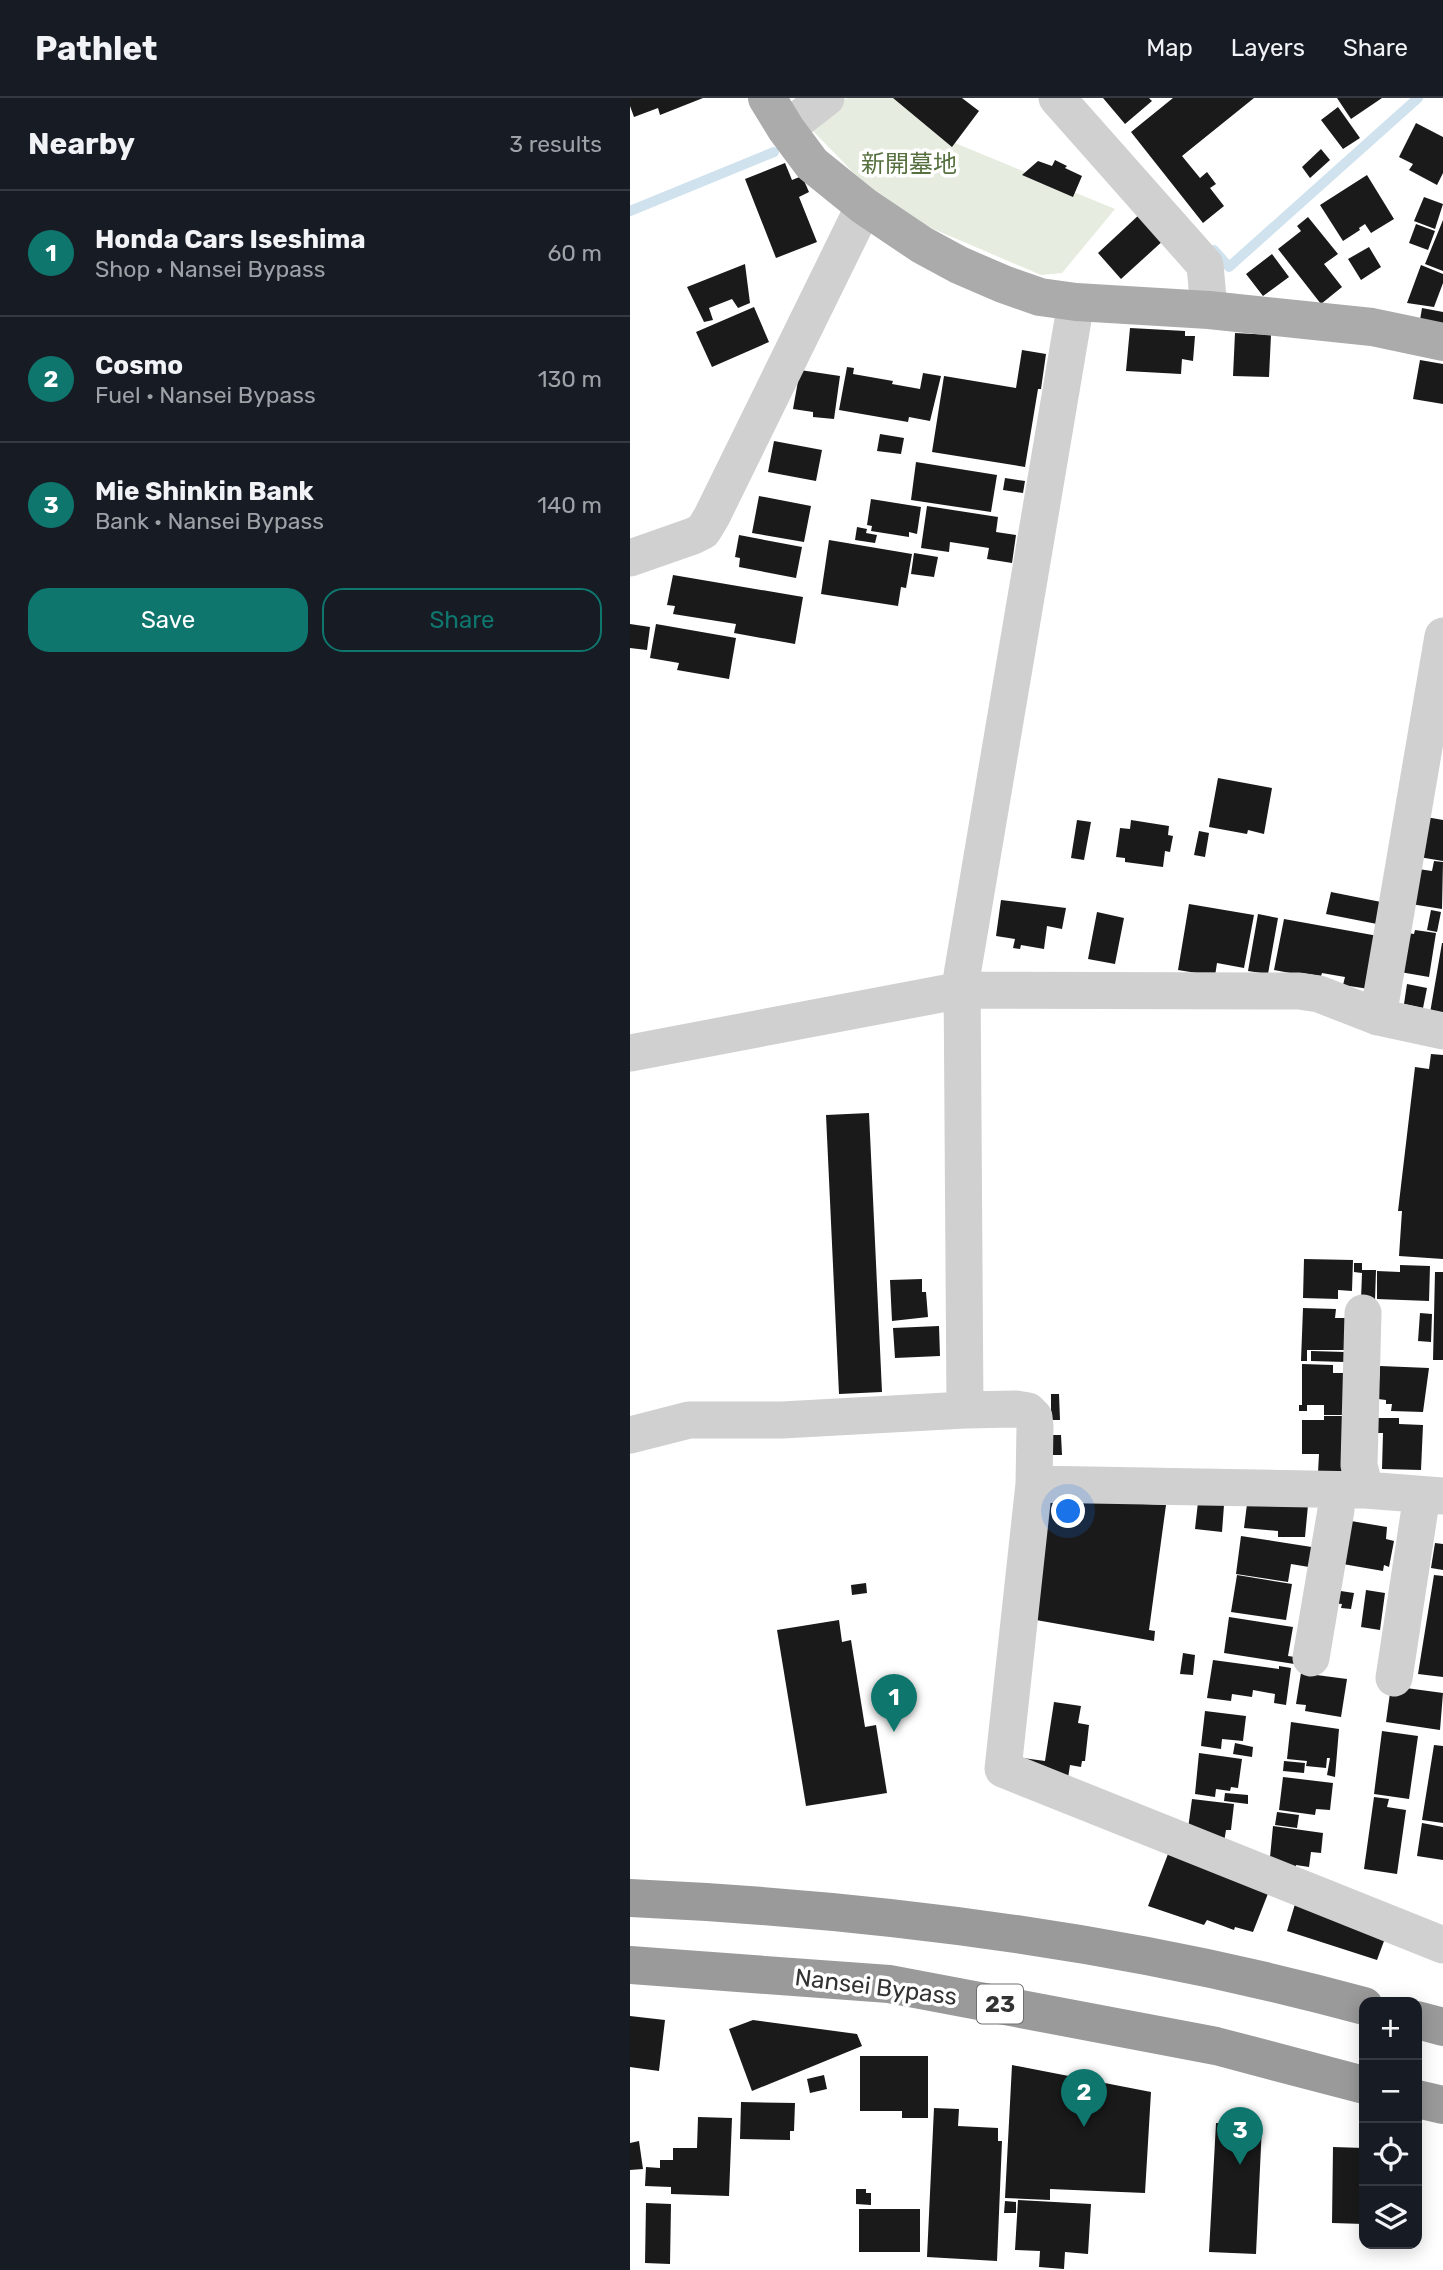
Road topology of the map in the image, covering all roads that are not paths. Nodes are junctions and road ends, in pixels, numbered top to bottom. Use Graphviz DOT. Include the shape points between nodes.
graph roads {
  1 [pos="826,98"];
  2 [pos="1057,98"];
  3 [pos="776,114"];
  4 [pos="864,206"];
  5 [pos="1076,302"];
  6 [pos="1209,310"];
  7 [pos="1443,342"];
  8 [pos="630,558"];
  9 [pos="1443,636"];
  10 [pos="1429,804"];
  11 [pos="962,989"];
  12 [pos="1378,1017"];
  13 [pos="1443,1031"];
  14 [pos="630,1053"];
  15 [pos="1363,1313"];
  16 [pos="965,1410"];
  17 [pos="630,1435"];
  18 [pos="1034,1484"];
  19 [pos="1350,1490"];
  20 [pos="1432,1495"];
  21 [pos="1311,1658"];
  22 [pos="1394,1678"];
  23 [pos="630,1898"];
  24 [pos="1443,1945"];
  25 [pos="630,1965"];
  26 [pos="1359,2005"];
  27 [pos="1422,2021"];
  28 [pos="1443,2027"];
  29 [pos="1359,2084"];
  30 [pos="1422,2100"];
  31 [pos="1443,2105"];
  1 -- 3 [label="street"];
  2 -- 6 [label="street" via="1205,265"];
  3 -- 4 [label="main road" via="812,164"];
  4 -- 5 [label="main road" via="958,265 1040,297"];
  4 -- 8 [label="street" via="707,524 693,536"];
  5 -- 6 [label="main road"];
  5 -- 11 [label="street"];
  6 -- 7 [label="main road" via="1372,327"];
  9 -- 10 [label="street"];
  10 -- 12 [label="street"];
  11 -- 12 [label="street" via="1299,991"];
  11 -- 14 [label="street"];
  11 -- 16 [label="street"];
  12 -- 13 [label="street"];
  15 -- 19 [label="street" via="1359,1465"];
  16 -- 17 [label="street" via="689,1420"];
  16 -- 18 [label="street" via="1028,1411 1035,1427"];
  18 -- 19 [label="street"];
  18 -- 24 [label="street" via="1003,1769"];
  19 -- 20 [label="street"];
  19 -- 21 [label="street" via="1336,1510"];
  20 -- 22 [label="street"];
  23 -- 26 [label="highway" via="744,1903 1022,1935 1275,1981"];
  25 -- 29 [label="highway, Nansei Bypass / 23" via="889,1984 1216,2046"];
  27 -- 28 [label="highway"];
  30 -- 31 [label="highway"];
}
